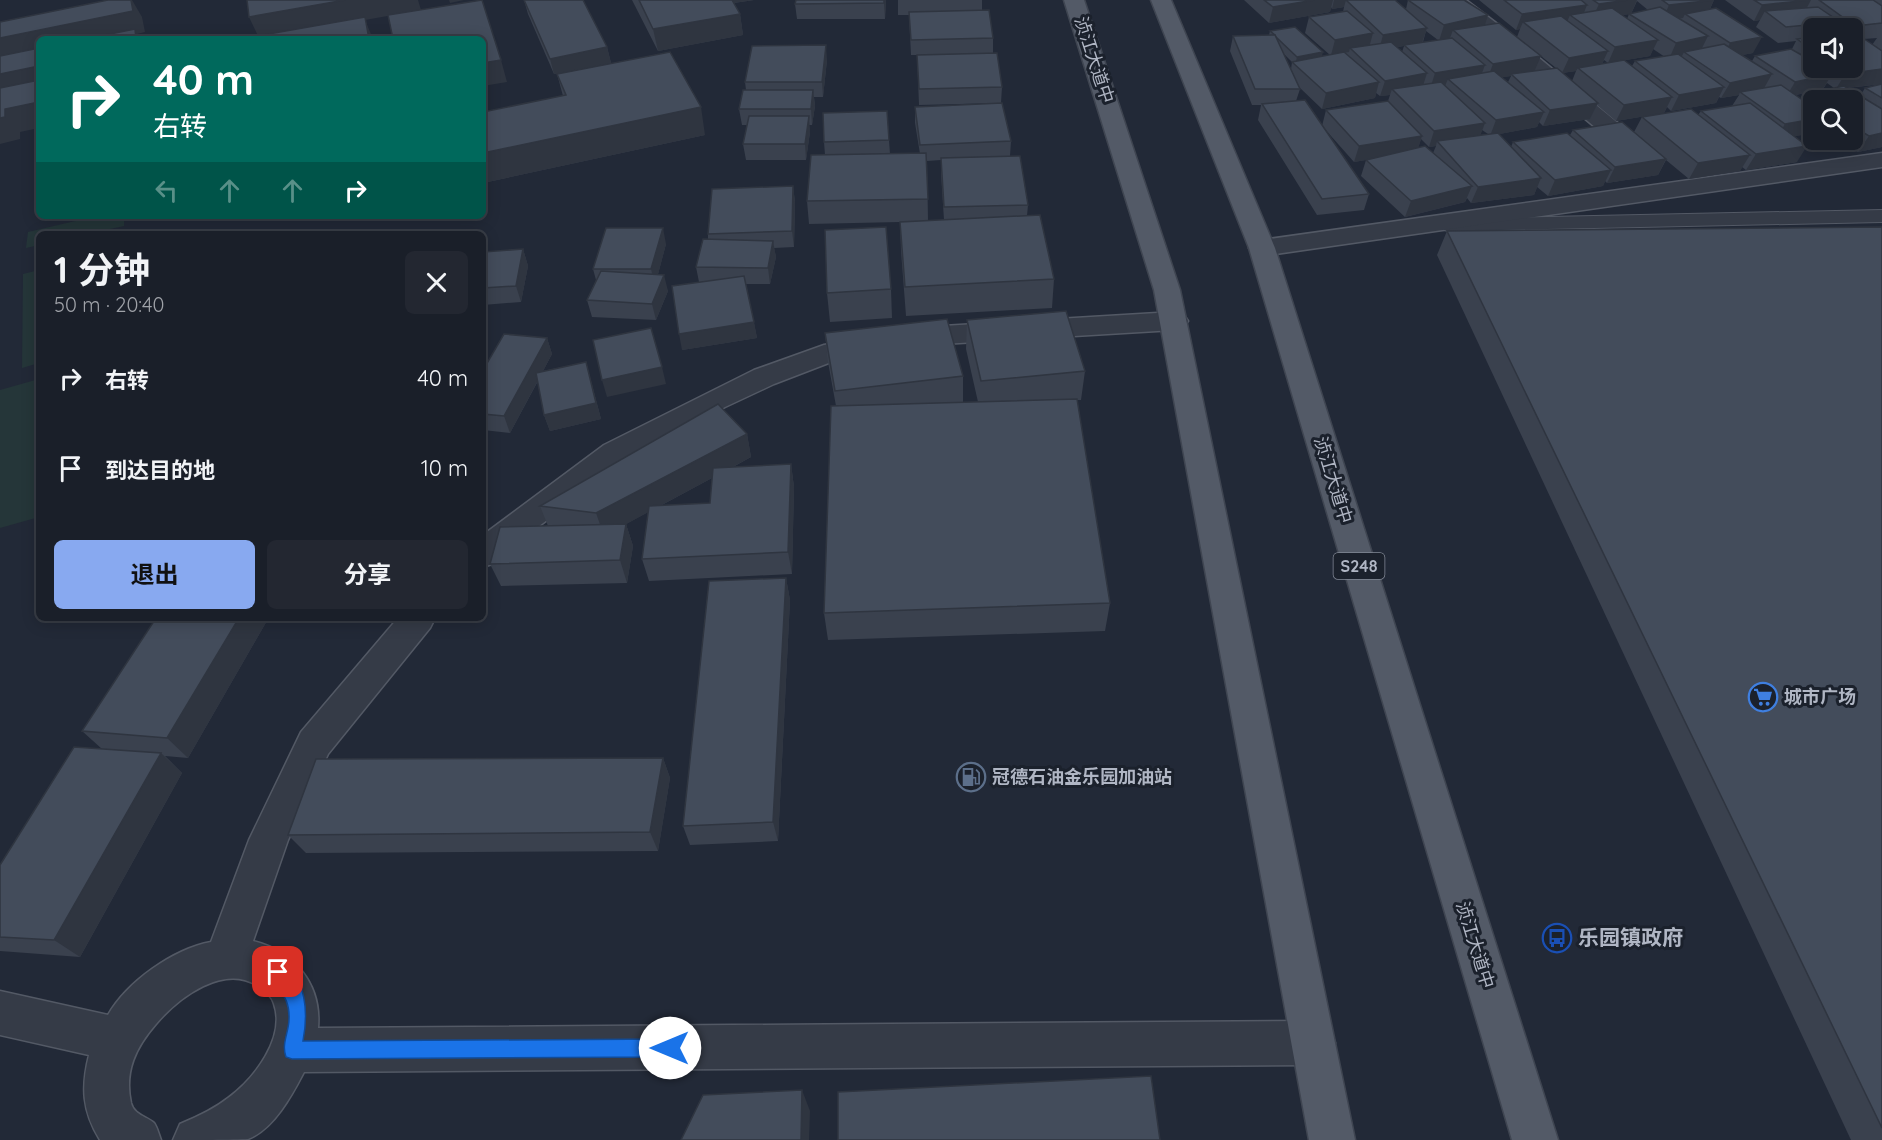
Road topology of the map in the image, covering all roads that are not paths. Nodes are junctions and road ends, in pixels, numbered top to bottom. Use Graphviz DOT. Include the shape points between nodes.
graph roads {
  1 [pos="1074,0"];
  2 [pos="1161,0"];
  3 [pos="1453,0"];
  4 [pos="1882,160"];
  5 [pos="1681,189"];
  6 [pos="1882,216"];
  7 [pos="1421,226"];
  8 [pos="1262,248"];
  9 [pos="1174,321"];
  10 [pos="486,551"];
  11 [pos="416,621"];
  12 [pos="225,960"];
  13 [pos="0,1013"];
  14 [pos="117,1039"];
  15 [pos="1313,1043"];
  16 [pos="292,1050"];
  17 [pos="133,1139"];
  18 [pos="196,1140"];
  19 [pos="1332,1140"];
  20 [pos="1535,1140"];
  1 -- 9 [label="main road, 浈江大道中"];
  2 -- 8 [label="main road, 浈江大道中 / S248"];
  3 -- 5 [label="street" via="1552,78"];
  4 -- 5 [label="street"];
  5 -- 7 [label="street"];
  6 -- 7 [label="lane"];
  7 -- 8 [label="street"];
  8 -- 20 [label="main road, 浈江大道中 / S248"];
  9 -- 10 [label="street" via="926,336 834,351 724,395 615,453"];
  9 -- 15 [label="main road, 浈江大道中"];
  11 -- 12 [label="street" via="314,743 269,840"];
  12 -- 14 [label="street" via="194,968 161,987 136,1011"];
  12 -- 16 [label="street" via="255,960 278,972 294,991 298,1019"];
  13 -- 14 [label="street"];
  14 -- 17 [label="street" via="106,1068 104,1096 113,1120"];
  15 -- 16 [label="street"];
  15 -- 19 [label="main road, 浈江大道中"];
  16 -- 18 [label="street" via="274,1083 250,1109 220,1130"];
}
